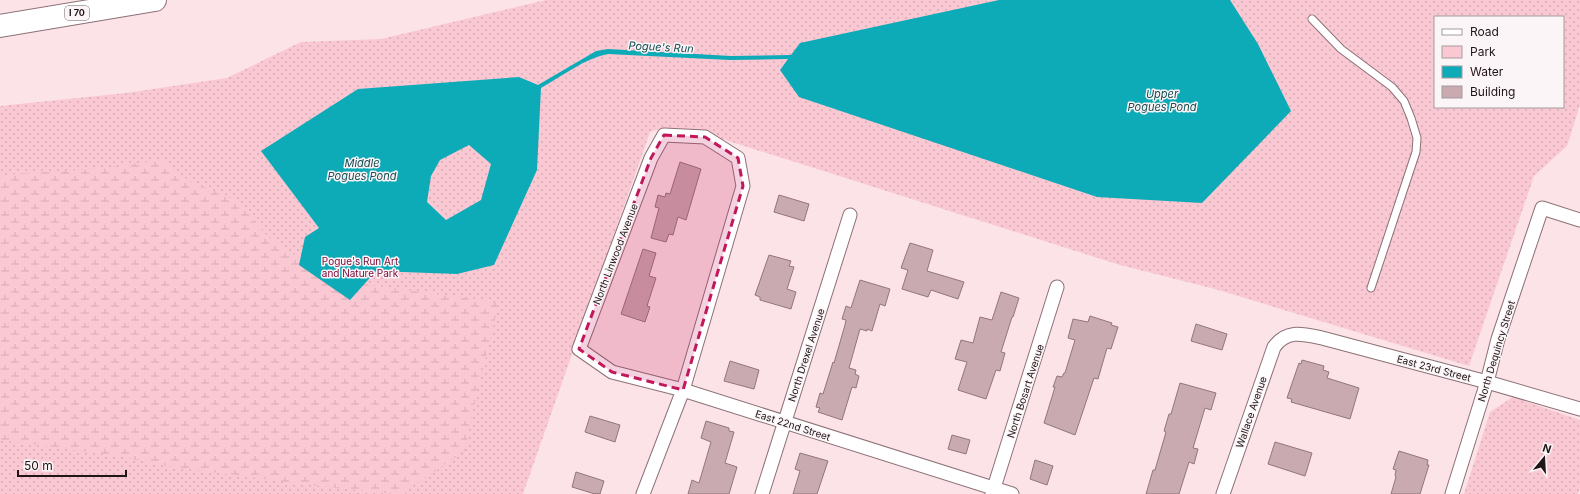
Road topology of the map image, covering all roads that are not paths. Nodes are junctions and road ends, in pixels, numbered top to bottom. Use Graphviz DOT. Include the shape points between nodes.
graph roads {
  1 [pos="155,0"];
  2 [pos="1312,19"];
  3 [pos="0,26"];
  4 [pos="850,215"];
  5 [pos="1580,220"];
  6 [pos="1057,287"];
  7 [pos="1371,288"];
  8 [pos="1287,336"];
  9 [pos="579,349"];
  10 [pos="1487,382"];
  11 [pos="683,390"];
  12 [pos="1580,409"];
  13 [pos="784,422"];
  14 [pos="993,491"];
  15 [pos="643,494"];
  16 [pos="762,494"];
  17 [pos="1012,494"];
  18 [pos="1223,494"];
  19 [pos="1452,494"];
  1 -- 3 [label="highway, I 70"];
  2 -- 7 [label="lane" via="1342,49 1392,87 1404,101 1417,138 1416,152"];
  4 -- 13 [label="street, North Drexel Avenue"];
  5 -- 10 [label="street, North Dequincy Street" via="1542,208 1498,339"];
  6 -- 14 [label="street, North Bosart Avenue"];
  8 -- 10 [label="street, East 23rd Street" via="1302,334 1322,338"];
  8 -- 18 [label="street, Wallace Avenue" via="1279,340 1274,347"];
  9 -- 11 [label="street, East 22nd Street" via="612,372"];
  9 -- 11 [label="street, North Linwood Avenue" via="651,158 664,135 705,137 738,158 743,186"];
  10 -- 12 [label="street, East 23rd Street"];
  10 -- 19 [label="street, North Dequincy Street"];
  11 -- 13 [label="street, East 22nd Street"];
  11 -- 15 [label="street"];
  13 -- 14 [label="street, East 22nd Street"];
  13 -- 16 [label="street, North Drexel Avenue"];
  14 -- 17 [label="street, East 22nd Street"];
}
